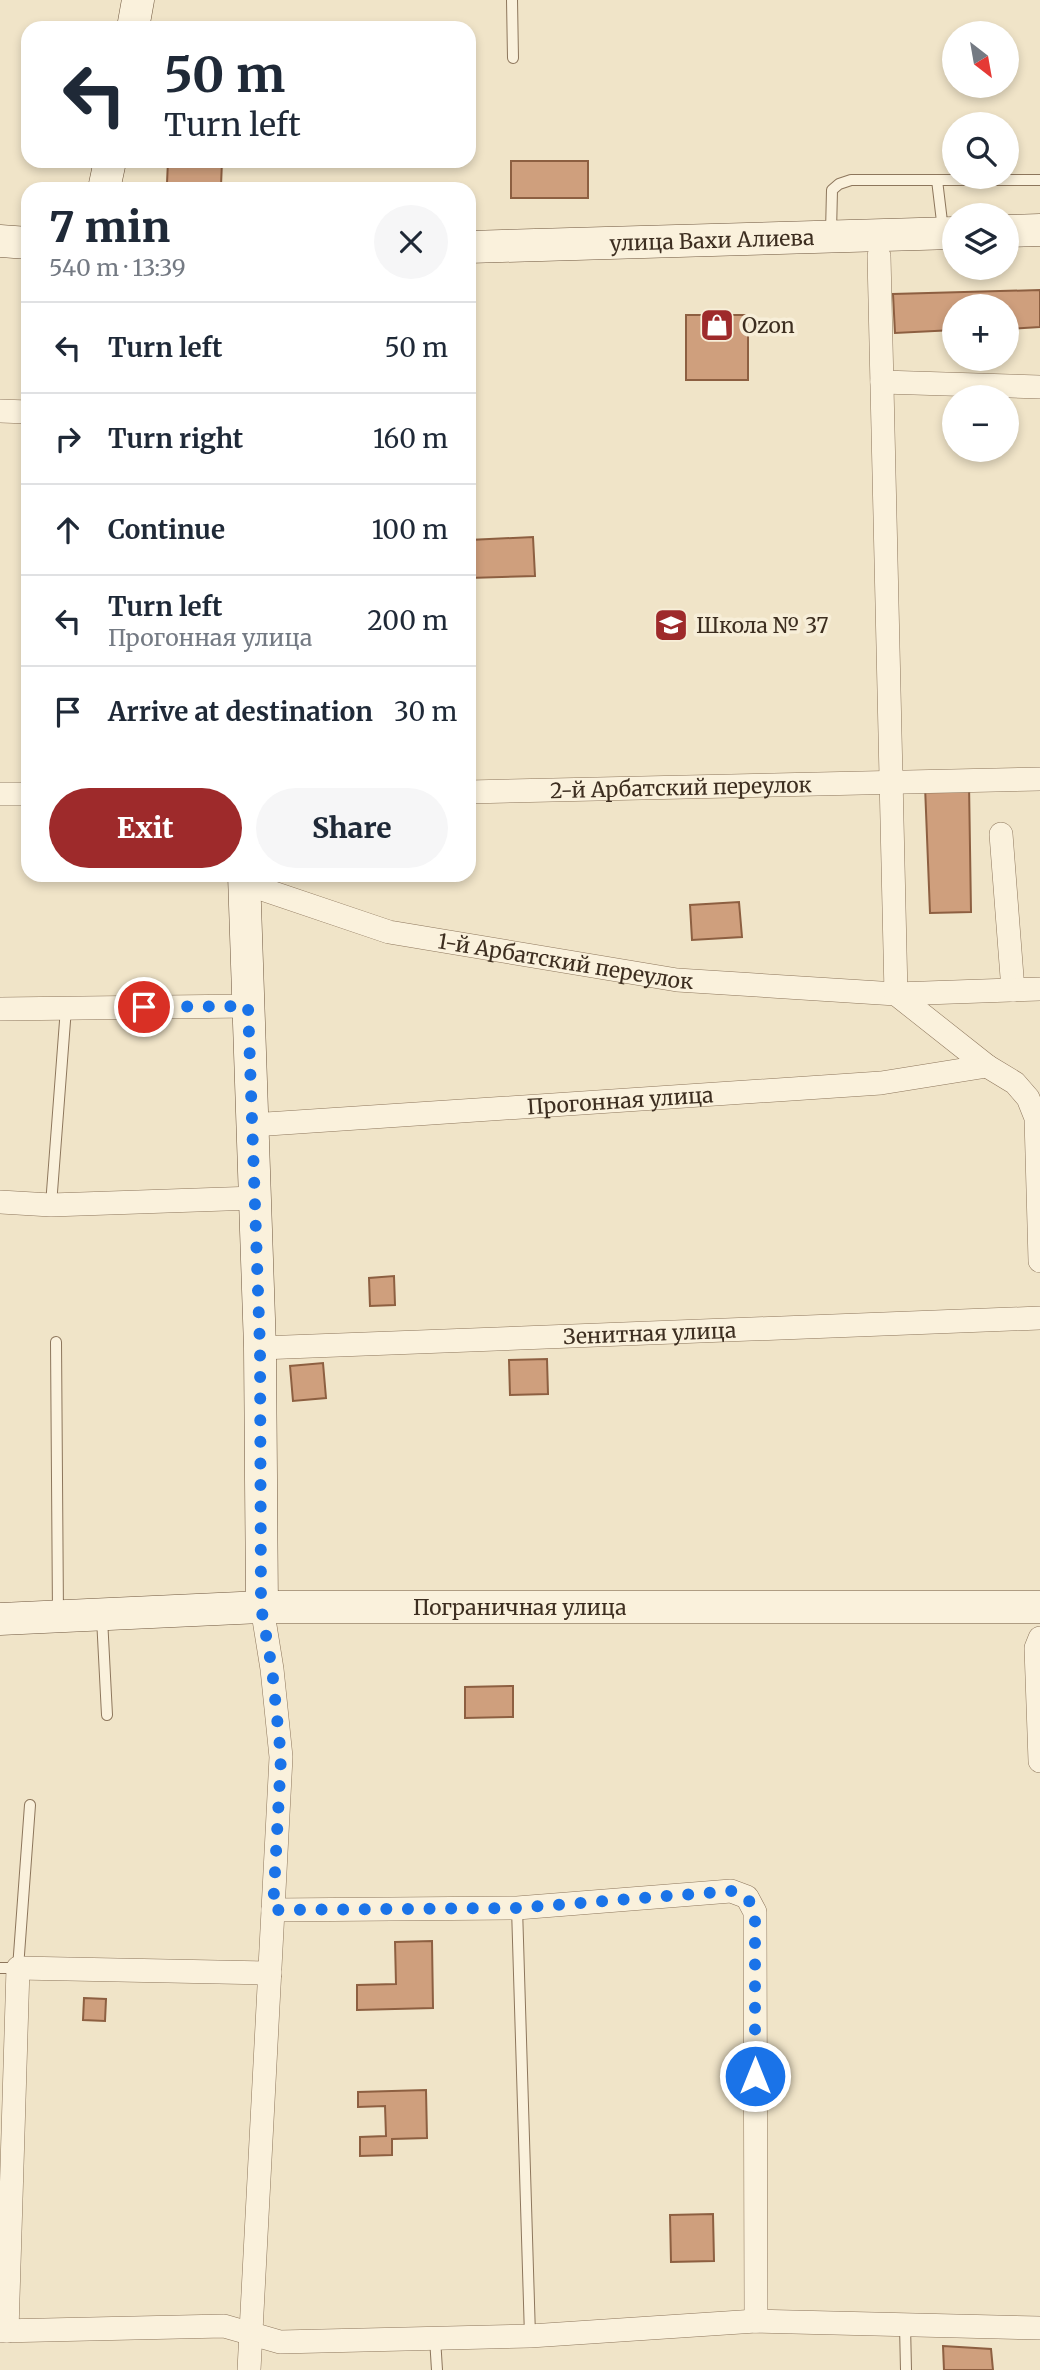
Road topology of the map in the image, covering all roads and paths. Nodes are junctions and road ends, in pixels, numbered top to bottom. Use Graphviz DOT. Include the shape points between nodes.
graph roads {
  1 [pos="138,0"];
  2 [pos="512,0"];
  3 [pos="134,21"];
  4 [pos="513,58"];
  5 [pos="937,180"];
  6 [pos="1040,180"];
  7 [pos="942,203"];
  8 [pos="0,222"];
  9 [pos="21,224"];
  10 [pos="1040,230"];
  11 [pos="1019,231"];
  12 [pos="831,237"];
  13 [pos="942,240"];
  14 [pos="0,241"];
  15 [pos="21,242"];
  16 [pos="942,242"];
  17 [pos="476,247"];
  18 [pos="1040,251"];
  19 [pos="1019,252"];
  20 [pos="879,256"];
  21 [pos="476,265"];
  22 [pos="882,382"];
  23 [pos="1040,387"];
  24 [pos="0,411"];
  25 [pos="21,412"];
  26 [pos="1040,779"];
  27 [pos="892,781"];
  28 [pos="476,792"];
  29 [pos="0,794"];
  30 [pos="21,794"];
  31 [pos="1001,834"];
  32 [pos="244,882"];
  33 [pos="252,882"];
  34 [pos="1040,989"];
  35 [pos="1013,990"];
  36 [pos="896,994"];
  37 [pos="248,1006"];
  38 [pos="66,1008"];
  39 [pos="0,1009"];
  40 [pos="988,1066"];
  41 [pos="252,1125"];
  42 [pos="255,1198"];
  43 [pos="1039,1200"];
  44 [pos="0,1202"];
  45 [pos="51,1205"];
  46 [pos="1040,1261"];
  47 [pos="1040,1318"];
  48 [pos="56,1342"];
  49 [pos="260,1348"];
  50 [pos="261,1607"];
  51 [pos="1040,1607"];
  52 [pos="102,1615"];
  53 [pos="58,1617"];
  54 [pos="0,1619"];
  55 [pos="1040,1638"];
  56 [pos="107,1715"];
  57 [pos="1040,1761"];
  58 [pos="30,1805"];
  59 [pos="517,1908"];
  60 [pos="273,1910"];
  61 [pos="9,1968"];
  62 [pos="270,1973"];
  63 [pos="756,2321"];
  64 [pos="905,2325"];
  65 [pos="1040,2328"];
  66 [pos="4,2331"];
  67 [pos="250,2333"];
  68 [pos="530,2336"];
  69 [pos="435,2338"];
  70 [pos="249,2370"];
  71 [pos="437,2370"];
  72 [pos="906,2370"];
  1 -- 3 [label="street"];
  2 -- 4 [label="lane"];
  5 -- 6 [label="lane"];
  5 -- 7 [label="lane"];
  5 -- 12 [label="lane" via="851,180 839,184 832,190"];
  8 -- 9 [label="street"];
  10 -- 11 [label="street"];
  12 -- 13 [label="street, улица Вахи Алиева"];
  12 -- 17 [label="street, улица Вахи Алиева"];
  14 -- 15 [label="street"];
  16 -- 20 [label="street, улица Вахи Алиева"];
  18 -- 19 [label="street"];
  20 -- 21 [label="street, улица Вахи Алиева"];
  20 -- 22 [label="street"];
  22 -- 23 [label="street"];
  22 -- 27 [label="street"];
  24 -- 25 [label="street"];
  26 -- 27 [label="street, 2-й Арбатский переулок"];
  27 -- 28 [label="street, 2-й Арбатский переулок"];
  27 -- 36 [label="street"];
  29 -- 30 [label="street"];
  31 -- 35 [label="street"];
  32 -- 37 [label="street"];
  33 -- 36 [label="street, 1-й Арбатский переулок" via="389,932 677,980"];
  34 -- 35 [label="street, 1-й Арбатский переулок"];
  35 -- 36 [label="street, 1-й Арбатский переулок"];
  36 -- 40 [label="street"];
  37 -- 38 [label="street"];
  37 -- 41 [label="street"];
  38 -- 39 [label="street"];
  38 -- 45 [label="lane"];
  40 -- 41 [label="street, Прогонная улица" via="881,1083"];
  40 -- 43 [label="street" via="1015,1083 1028,1098 1035,1118"];
  41 -- 42 [label="street"];
  42 -- 45 [label="street"];
  42 -- 49 [label="street"];
  43 -- 46 [label="street"];
  44 -- 45 [label="street"];
  47 -- 49 [label="street, Зенитная улица"];
  48 -- 53 [label="lane"];
  49 -- 50 [label="street"];
  50 -- 51 [label="street, Пограничная улица"];
  50 -- 52 [label="street, Пограничная улица"];
  50 -- 60 [label="street" via="281,1757"];
  52 -- 53 [label="street, Пограничная улица"];
  52 -- 56 [label="lane"];
  53 -- 54 [label="street, Пограничная улица"];
  55 -- 57 [label="street" via="1036,1648"];
  58 -- 61 [label="lane"];
  59 -- 60 [label="street"];
  59 -- 63 [label="street" via="731,1891 747,1897 755,1912"];
  59 -- 68 [label="lane"];
  60 -- 62 [label="street"];
  61 -- 62 [label="street"];
  61 -- 66 [label="street"];
  62 -- 67 [label="street"];
  63 -- 64 [label="street"];
  63 -- 68 [label="street"];
  64 -- 65 [label="street"];
  64 -- 72 [label="lane"];
  66 -- 67 [label="street" via="224,2326"];
  67 -- 69 [label="street" via="280,2342"];
  67 -- 70 [label="street"];
  68 -- 69 [label="street"];
  69 -- 71 [label="lane"];
}
